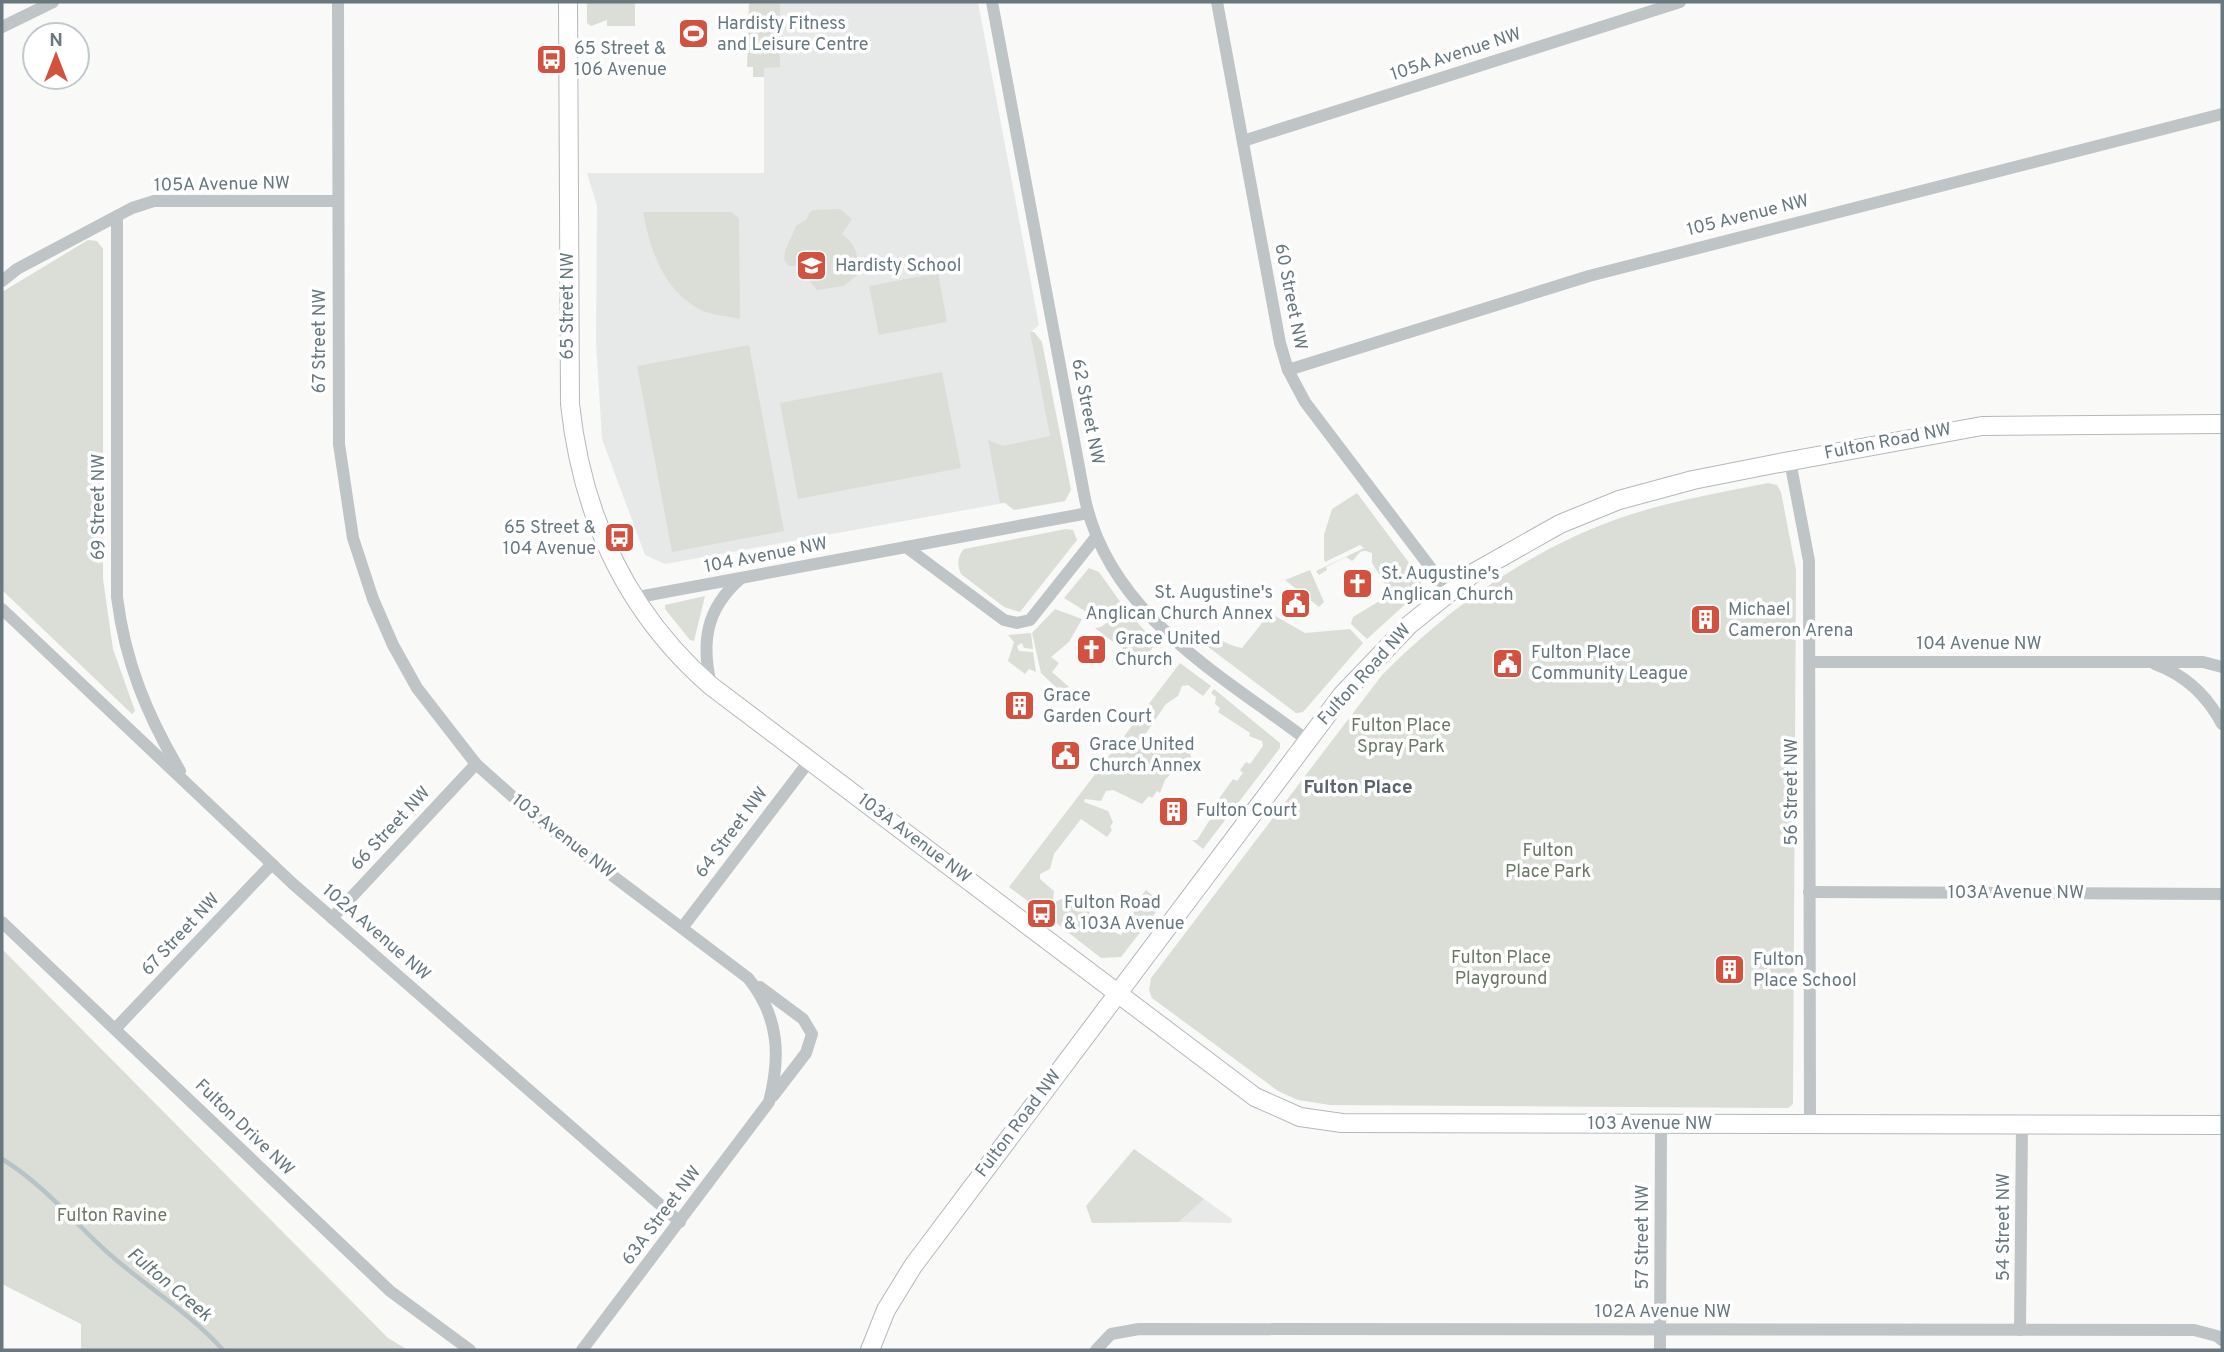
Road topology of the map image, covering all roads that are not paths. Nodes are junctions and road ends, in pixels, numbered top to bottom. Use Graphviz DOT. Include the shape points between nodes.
graph roads {
  1 [pos="53,2"];
  2 [pos="338,2"];
  3 [pos="568,2"];
  4 [pos="992,2"];
  5 [pos="1217,2"];
  6 [pos="1680,2"];
  7 [pos="2,27"];
  8 [pos="2222,114"];
  9 [pos="1243,141"];
  10 [pos="338,201"];
  11 [pos="117,216"];
  12 [pos="2,281"];
  13 [pos="1288,370"];
  14 [pos="2222,425"];
  15 [pos="1790,461"];
  16 [pos="1088,513"];
  17 [pos="1096,537"];
  18 [pos="906,547"];
  19 [pos="740,579"];
  20 [pos="1449,592"];
  21 [pos="633,598"];
  22 [pos="2,609"];
  23 [pos="1810,662"];
  24 [pos="2148,662"];
  25 [pos="2222,667"];
  26 [pos="405,668"];
  27 [pos="711,685"];
  28 [pos="2222,724"];
  29 [pos="1307,740"];
  30 [pos="810,760"];
  31 [pos="476,764"];
  32 [pos="188,783"];
  33 [pos="272,864"];
  34 [pos="1809,892"];
  35 [pos="2222,894"];
  36 [pos="332,918"];
  37 [pos="2,922"];
  38 [pos="682,928"];
  39 [pos="748,978"];
  40 [pos="1117,993"];
  41 [pos="115,1030"];
  42 [pos="812,1034"];
  43 [pos="776,1044"];
  44 [pos="769,1102"];
  45 [pos="1661,1125"];
  46 [pos="1810,1125"];
  47 [pos="2022,1125"];
  48 [pos="2222,1125"];
  49 [pos="680,1222"];
  50 [pos="1661,1329"];
  51 [pos="2020,1330"];
  52 [pos="2222,1340"];
  53 [pos="1100,1345"];
  54 [pos="470,1350"];
  55 [pos="582,1350"];
  56 [pos="870,1350"];
  57 [pos="1660,1350"];
  1 -- 7 [label="street"];
  2 -- 10 [label="street, 67 Street NW"];
  3 -- 21 [label="street, 65 Street NW" via="570,404 578,465 593,513"];
  4 -- 16 [label="street, 62 Street NW"];
  5 -- 9 [label="street, 60 Street NW"];
  6 -- 9 [label="street, 105A Avenue NW"];
  8 -- 13 [label="street, 105 Avenue NW" via="1589,276"];
  9 -- 13 [label="street, 60 Street NW"];
  10 -- 11 [label="street, 105A Avenue NW" via="155,201"];
  10 -- 26 [label="street, 67 Street NW" via="338,420 344,491 366,580"];
  11 -- 12 [label="street, 105A Avenue NW"];
  11 -- 32 [label="street, 69 Street NW" via="118,605 138,689"];
  13 -- 20 [label="street, 60 Street NW" via="1305,402"];
  14 -- 15 [label="street, Fulton Road NW" via="1982,426"];
  15 -- 20 [label="street, Fulton Road NW" via="1673,485 1592,510 1527,541"];
  15 -- 23 [label="street, 56 Street NW" via="1808,546"];
  16 -- 17 [label="street, 62 Street NW"];
  16 -- 18 [label="street, 104 Avenue NW"];
  17 -- 18 [label="street" via="1030,620 1017,623 1004,620"];
  17 -- 29 [label="street, 62 Street NW" via="1126,589 1157,626"];
  18 -- 19 [label="street, 104 Avenue NW"];
  19 -- 21 [label="street, 104 Avenue NW"];
  19 -- 27 [label="street" via="718,601 706,631"];
  20 -- 29 [label="street, Fulton Road NW" via="1384,648"];
  21 -- 27 [label="street, 103A Avenue NW" via="667,644"];
  22 -- 32 [label="street, 102A Avenue NW"];
  23 -- 24 [label="street, 104 Avenue NW"];
  23 -- 34 [label="street, 56 Street NW"];
  24 -- 25 [label="street, 104 Avenue NW" via="2203,662"];
  24 -- 28 [label="street, 104 Avenue NW" via="2181,677 2203,695"];
  26 -- 31 [label="street, 103 Avenue NW"];
  27 -- 30 [label="street, 103A Avenue NW"];
  29 -- 40 [label="street, Fulton Road NW"];
  30 -- 38 [label="street, 64 Street NW"];
  30 -- 40 [label="street, 103A Avenue NW"];
  31 -- 36 [label="street, 66 Street NW"];
  31 -- 38 [label="street, 103 Avenue NW" via="520,805"];
  32 -- 33 [label="street, 102A Avenue NW"];
  33 -- 36 [label="street, 102A Avenue NW"];
  33 -- 41 [label="street, 67 Street NW"];
  34 -- 35 [label="street, 103A Avenue NW"];
  34 -- 46 [label="street, 56 Street NW"];
  36 -- 49 [label="street, 102A Avenue NW"];
  37 -- 41 [label="street, Fulton Drive NW"];
  38 -- 39 [label="street, 103 Avenue NW"];
  39 -- 42 [label="street, 103 Avenue NW" via="803,1019"];
  39 -- 43 [label="street, 103 Avenue NW" via="766,1004"];
  40 -- 45 [label="street, 103 Avenue NW" via="1255,1097 1300,1117 1342,1123"];
  40 -- 56 [label="street, Fulton Road NW" via="907,1274"];
  41 -- 54 [label="street, Fulton Drive NW" via="390,1291"];
  42 -- 44 [label="street, 63A Street NW" via="806,1053"];
  43 -- 44 [label="street, 63A Street NW"];
  44 -- 49 [label="street, 63A Street NW"];
  45 -- 46 [label="street, 103 Avenue NW"];
  45 -- 50 [label="street, 57 Street NW"];
  46 -- 47 [label="street, 103 Avenue NW"];
  47 -- 48 [label="street, 103 Avenue NW"];
  47 -- 51 [label="street, 54 Street NW"];
  49 -- 55 [label="street, 63A Street NW"];
  50 -- 51 [label="street, 102A Avenue NW"];
  50 -- 53 [label="street, 102A Avenue NW" via="1139,1329 1118,1331"];
  50 -- 57 [label="street, 57 Street NW"];
  51 -- 52 [label="street, 102A Avenue NW" via="2194,1330"];
}
